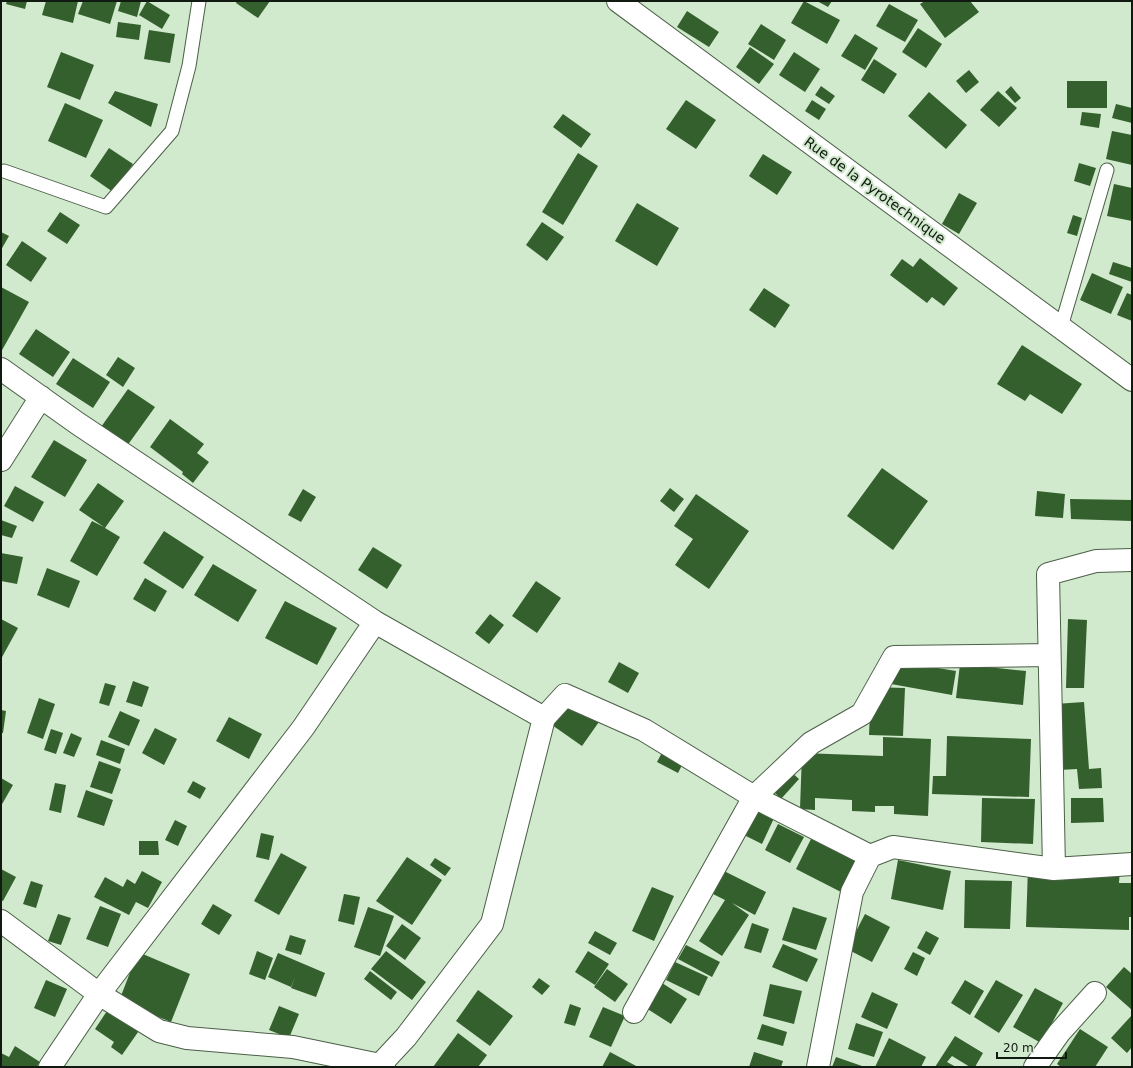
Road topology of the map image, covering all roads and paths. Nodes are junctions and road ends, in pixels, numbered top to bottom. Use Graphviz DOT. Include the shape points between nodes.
graph roads {
  1 [pos="199,1"];
  2 [pos="618,1"];
  3 [pos="1107,170"];
  4 [pos="4,171"];
  5 [pos="1061,327"];
  6 [pos="1,369"];
  7 [pos="1132,380"];
  8 [pos="41,397"];
  9 [pos="24,425"];
  10 [pos="1,440"];
  11 [pos="1,460"];
  12 [pos="1132,560"];
  13 [pos="374,622"];
  14 [pos="1049,655"];
  15 [pos="544,718"];
  16 [pos="754,797"];
  17 [pos="870,856"];
  18 [pos="1132,864"];
  19 [pos="1054,870"];
  20 [pos="1,921"];
  21 [pos="1095,993"];
  22 [pos="99,994"];
  23 [pos="634,1012"];
  24 [pos="381,1066"];
  25 [pos="50,1067"];
  26 [pos="818,1067"];
  27 [pos="1035,1067"];
  1 -- 4 [label="lane" via="189,66 172,131 106,208"];
  2 -- 5 [label="street, Rue de la Pyrotechnique"];
  3 -- 5 [label="lane"];
  5 -- 7 [label="street, Rue de la Pyrotechnique"];
  6 -- 8 [label="street"];
  8 -- 9 [label="street"];
  8 -- 13 [label="street"];
  9 -- 10 [label="street"];
  9 -- 11 [label="street"];
  12 -- 14 [label="street" via="1096,560 1048,574"];
  13 -- 15 [label="street"];
  13 -- 22 [label="street" via="303,728"];
  14 -- 16 [label="street" via="894,657 862,714 811,743"];
  14 -- 19 [label="street"];
  15 -- 16 [label="street" via="564,695 644,730"];
  15 -- 24 [label="street" via="492,924"];
  16 -- 17 [label="street"];
  16 -- 23 [label="street"];
  17 -- 19 [label="street" via="893,847"];
  17 -- 26 [label="street" via="852,892"];
  18 -- 19 [label="street"];
  20 -- 22 [label="street"];
  21 -- 27 [label="street" via="1059,1034"];
  22 -- 24 [label="street" via="160,1031 188,1038 293,1047"];
  22 -- 25 [label="street"];
}
